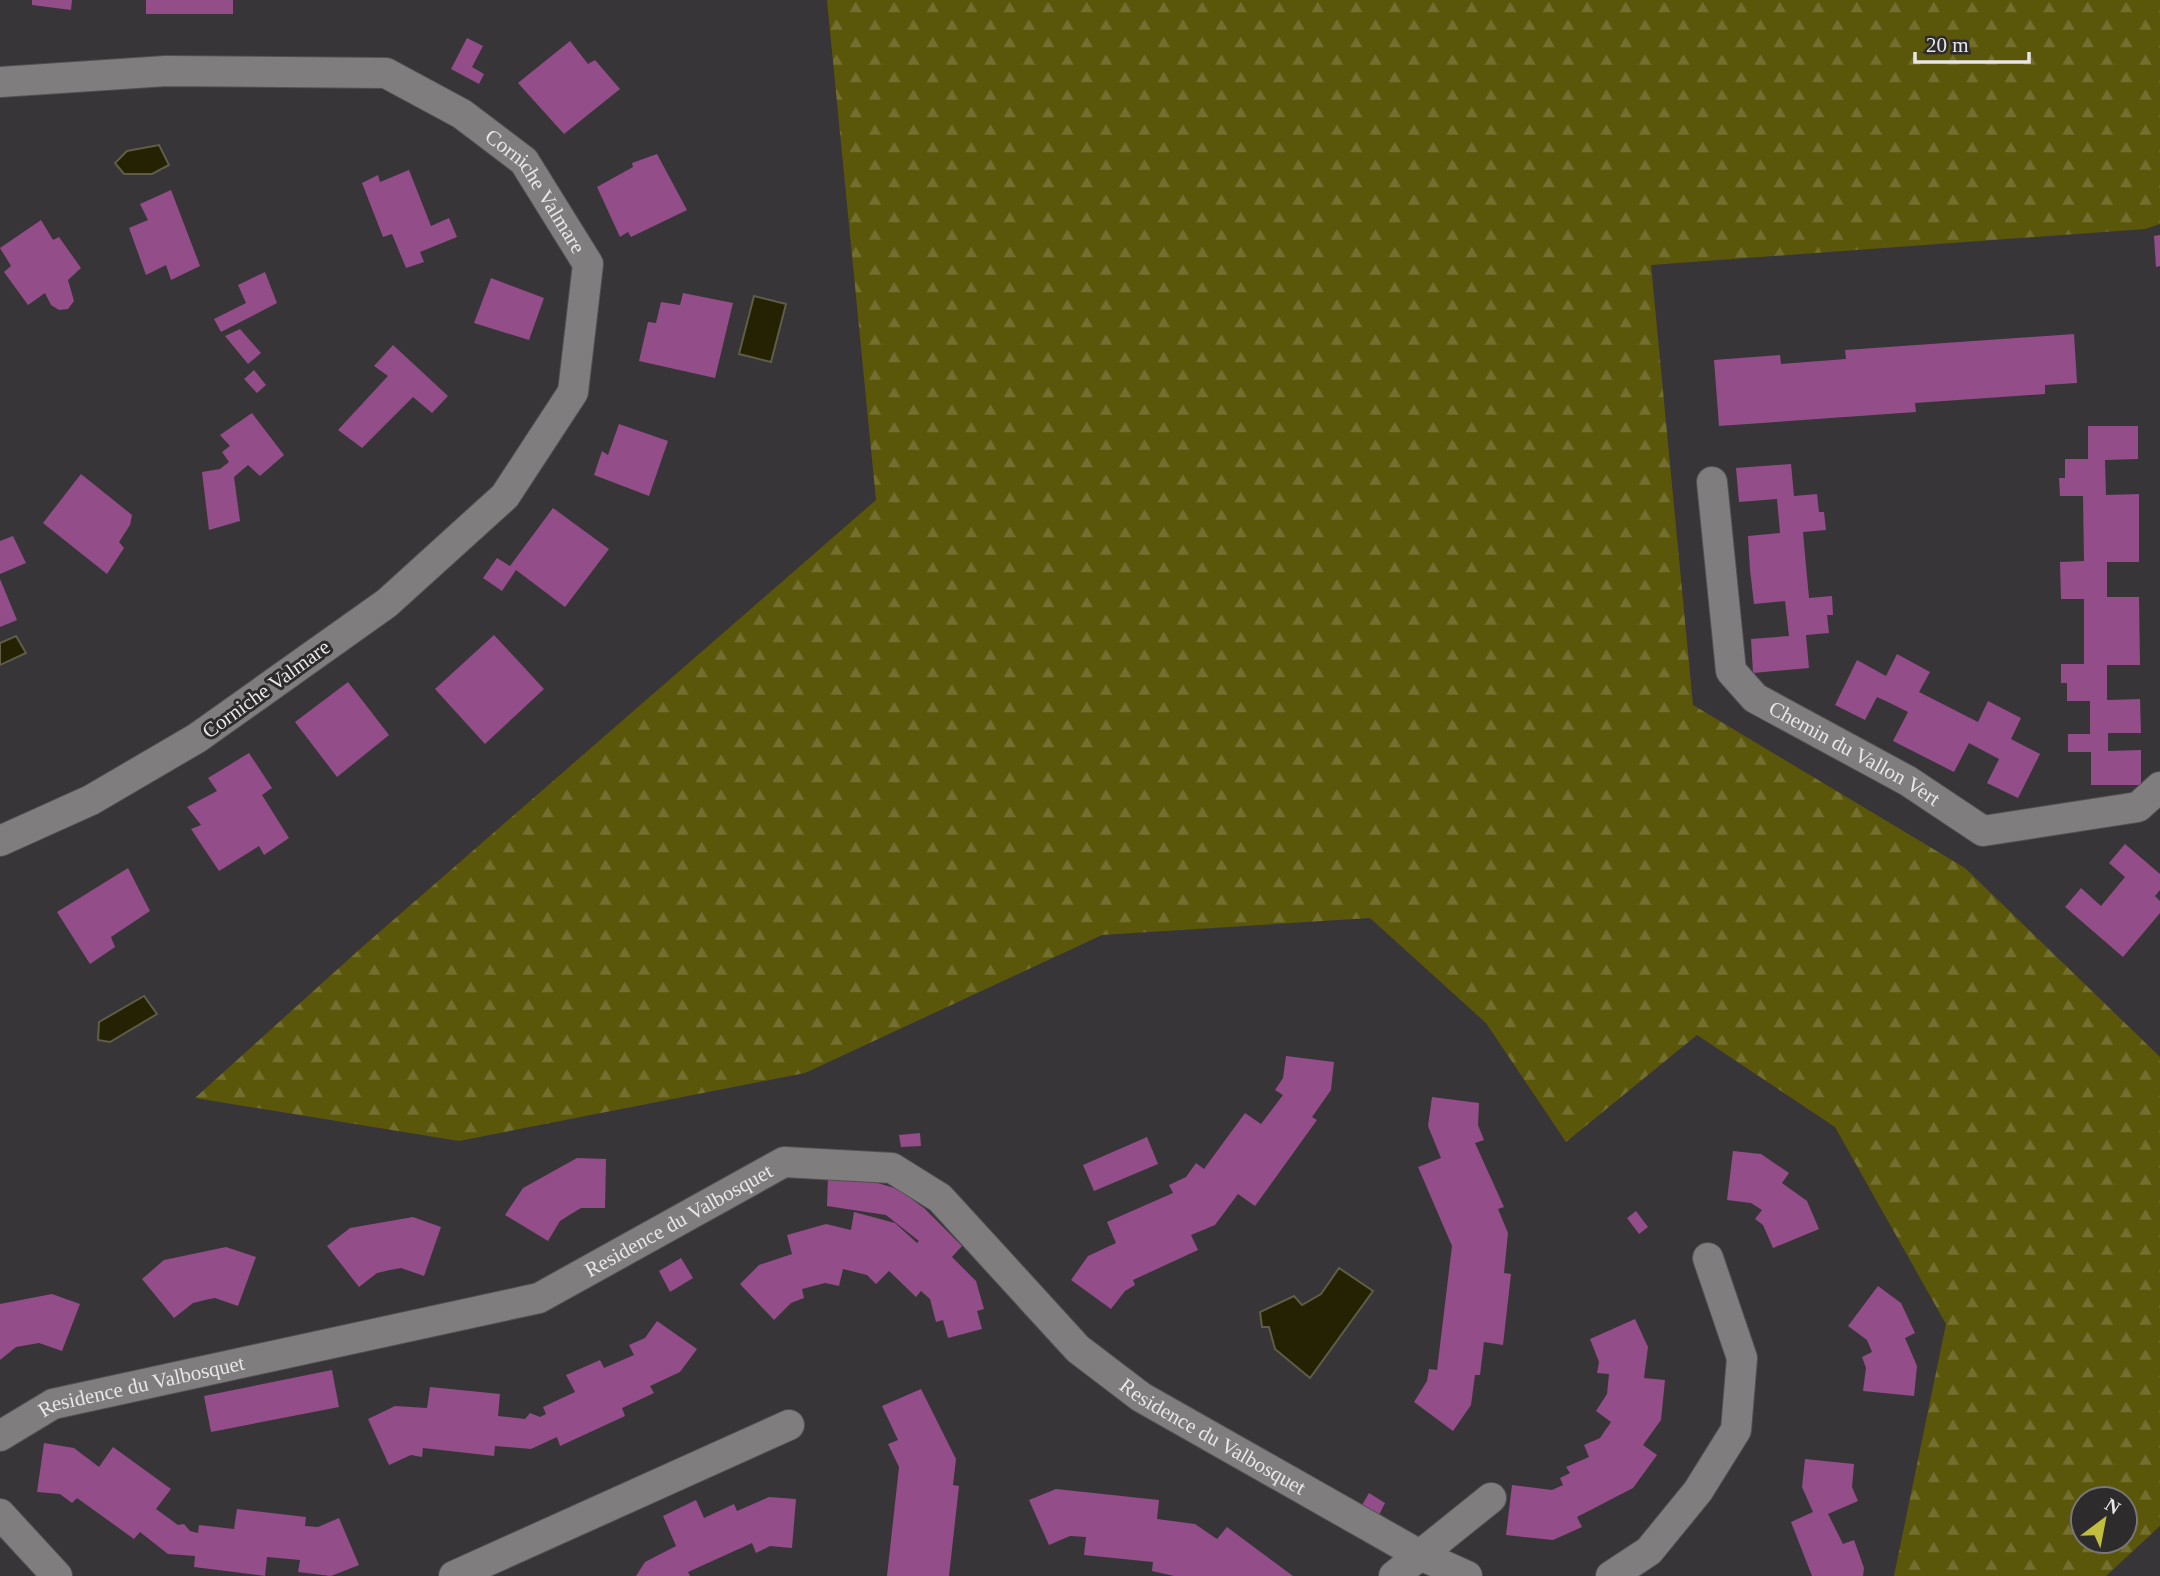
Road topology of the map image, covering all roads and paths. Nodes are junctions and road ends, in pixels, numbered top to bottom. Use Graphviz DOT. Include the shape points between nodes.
graph roads {
  1 [pos="0,82"];
  2 [pos="1712,482"];
  3 [pos="2160,787"];
  4 [pos="0,841"];
  5 [pos="1708,1258"];
  6 [pos="789,1425"];
  7 [pos="0,1436"];
  8 [pos="1491,1499"];
  9 [pos="0,1514"];
  10 [pos="1418,1555"];
  11 [pos="57,1576"];
  12 [pos="454,1576"];
  13 [pos="1394,1576"];
  14 [pos="1467,1576"];
  15 [pos="1611,1576"];
  1 -- 4 [label="street, Corniche Valmare" via="166,71 386,73 463,114 524,161 587,264 573,392 505,496 387,603 197,738 91,800"];
  2 -- 3 [label="street, Chemin du Vallon Vert" via="1731,671 1755,698 1908,781 1983,831 2138,807"];
  5 -- 15 [label="street" via="1742,1358 1736,1430 1698,1492 1649,1551"];
  6 -- 12 [label="street"];
  7 -- 10 [label="street, Residence du Valbosquet" via="53,1404 539,1298 784,1162 892,1168 940,1198 1078,1349 1141,1398"];
  8 -- 10 [label="street"];
  9 -- 11 [label="street"];
  10 -- 13 [label="street"];
  10 -- 14 [label="street, Residence du Valbosquet"];
}
